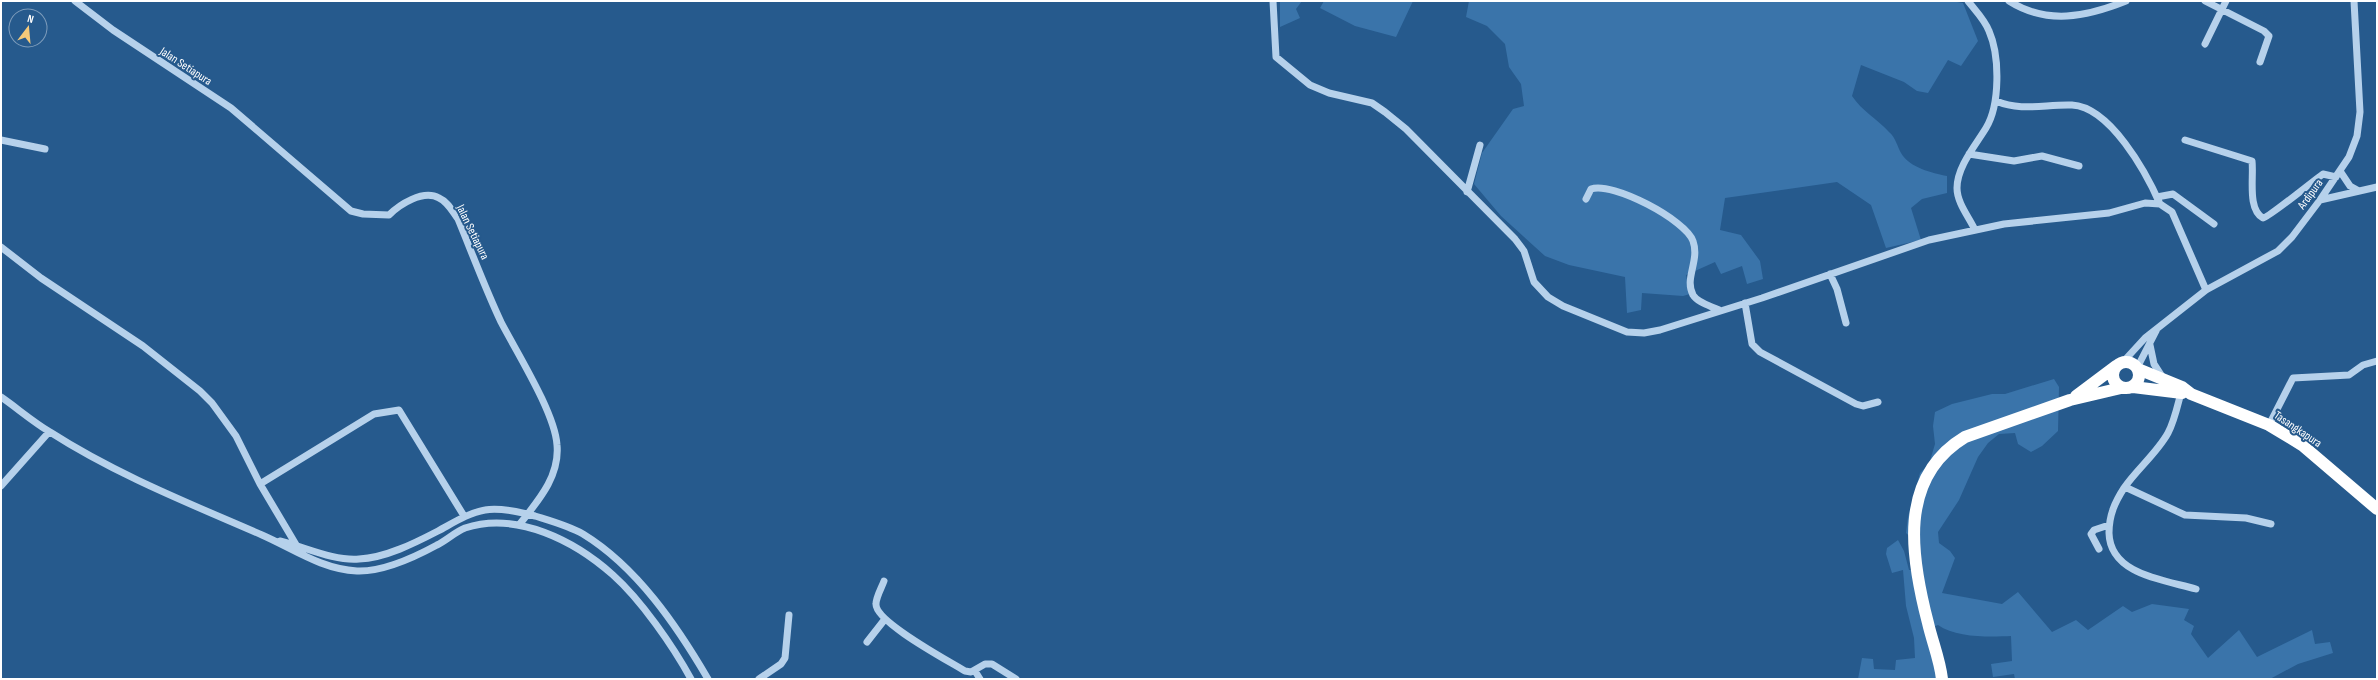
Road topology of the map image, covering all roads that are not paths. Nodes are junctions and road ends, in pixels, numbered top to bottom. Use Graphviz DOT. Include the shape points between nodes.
graph roads {
  1 [pos="76,1"];
  2 [pos="1273,1"];
  3 [pos="1968,1"];
  4 [pos="2009,1"];
  5 [pos="2126,1"];
  6 [pos="2205,1"];
  7 [pos="2226,1"];
  8 [pos="2354,1"];
  9 [pos="2222,9"];
  10 [pos="2205,44"];
  11 [pos="2260,62"];
  12 [pos="1996,101"];
  13 [pos="1,140"];
  14 [pos="2185,140"];
  15 [pos="1480,145"];
  16 [pos="45,149"];
  17 [pos="1969,154"];
  18 [pos="2079,166"];
  19 [pos="2338,174"];
  20 [pos="2377,187"];
  21 [pos="2359,191"];
  22 [pos="1467,192"];
  23 [pos="2157,197"];
  24 [pos="1586,199"];
  25 [pos="2320,200"];
  26 [pos="2160,204"];
  27 [pos="2214,224"];
  28 [pos="1975,230"];
  29 [pos="1,247"];
  30 [pos="1830,274"];
  31 [pos="2206,290"];
  32 [pos="1745,303"];
  33 [pos="1719,310"];
  34 [pos="1846,323"];
  35 [pos="2156,331"];
  36 [pos="2150,345"];
  37 [pos="2377,361"];
  38 [pos="2120,364"];
  39 [pos="2137,368"];
  40 [pos="2166,381"];
  41 [pos="2127,387"];
  42 [pos="2185,391"];
  43 [pos="1,396"];
  44 [pos="2070,400"];
  45 [pos="1878,402"];
  46 [pos="2269,425"];
  47 [pos="49,432"];
  48 [pos="260,484"];
  49 [pos="1,486"];
  50 [pos="2125,487"];
  51 [pos="2377,509"];
  52 [pos="528,514"];
  53 [pos="464,516"];
  54 [pos="2271,524"];
  55 [pos="519,525"];
  56 [pos="2109,525"];
  57 [pos="272,540"];
  58 [pos="298,545"];
  59 [pos="2099,549"];
  60 [pos="300,556"];
  61 [pos="884,581"];
  62 [pos="2196,589"];
  63 [pos="789,615"];
  64 [pos="885,619"];
  65 [pos="867,642"];
  66 [pos="975,671"];
  67 [pos="692,679"];
  68 [pos="708,679"];
  69 [pos="759,679"];
  70 [pos="980,679"];
  71 [pos="1016,679"];
  72 [pos="1942,679"];
  1 -- 52 [label="street, Jalan Setiapura" via="112,30 231,108 351,211 388,215 400,205 425,197 438,197 448,204 458,219 501,321 553,424 558,446 555,465 549,484"];
  2 -- 22 [label="street" via="1276,56 1281,62 1310,85 1329,93 1372,103 1385,112 1406,129"];
  3 -- 12 [label="street" via="1989,29 1994,44"];
  4 -- 5 [label="street" via="2030,12 2058,18 2079,16"];
  6 -- 9 [label="street"];
  7 -- 9 [label="street"];
  8 -- 19 [label="street, Ardipura" via="2359,124 2355,144"];
  9 -- 10 [label="street"];
  9 -- 11 [label="street" via="2269,36"];
  12 -- 17 [label="street" via="1992,118"];
  12 -- 23 [label="street" via="2029,108 2076,106 2095,113 2122,141"];
  13 -- 16 [label="street"];
  14 -- 19 [label="street" via="2252,161 2254,200 2256,210 2263,218 2272,214 2289,198 2323,174"];
  15 -- 22 [label="street"];
  17 -- 18 [label="street" via="2014,161 2042,156"];
  17 -- 28 [label="street" via="1957,188 1958,196"];
  19 -- 21 [label="street"];
  19 -- 25 [label="street, Ardipura"];
  20 -- 21 [label="street"];
  21 -- 25 [label="street"];
  22 -- 33 [label="street" via="1524,251 1539,289 1563,306 1634,334 1660,330"];
  23 -- 26 [label="street"];
  23 -- 27 [label="street" via="2173,194"];
  24 -- 33 [label="street" via="1591,189 1607,188 1637,200 1687,230 1693,240 1696,256 1690,277 1694,296"];
  25 -- 31 [label="street, Ardipura" via="2278,251"];
  26 -- 28 [label="street" via="2145,203 2109,213 2004,224"];
  26 -- 31 [label="street" via="2172,212 2179,224"];
  28 -- 30 [label="street" via="1929,240"];
  29 -- 48 [label="street" via="41,278 143,346 200,391 224,417"];
  30 -- 32 [label="street"];
  30 -- 34 [label="street" via="1837,288"];
  31 -- 35 [label="street, Ardipura"];
  32 -- 33 [label="street"];
  32 -- 45 [label="street" via="1752,344 1760,352 1856,404 1863,406"];
  35 -- 36 [label="street, Ardipura"];
  35 -- 38 [label="street, Ardipura" via="2145,338"];
  36 -- 39 [label="street, Ardipura"];
  36 -- 40 [label="street" via="2154,364"];
  37 -- 46 [label="street" via="2363,365 2349,375 2293,378"];
  38 -- 39 [label="highway" via="2131,363"];
  38 -- 41 [label="highway" via="2113,378"];
  38 -- 44 [label="highway"];
  39 -- 40 [label="highway, Tasangkapura"];
  39 -- 41 [label="highway" via="2138,381"];
  40 -- 42 [label="highway, Tasangkapura"];
  41 -- 42 [label="highway, Tasangkapura"];
  41 -- 44 [label="highway"];
  42 -- 46 [label="highway, Tasangkapura"];
  42 -- 50 [label="street" via="2168,432"];
  43 -- 47 [label="street"];
  44 -- 72 [label="highway" via="1965,437 1940,456 1926,478 1914,516 1915,566"];
  46 -- 51 [label="highway, Tasangkapura" via="2302,445"];
  47 -- 49 [label="street"];
  47 -- 57 [label="street" via="137,480"];
  48 -- 53 [label="street" via="374,414 399,410"];
  48 -- 58 [label="street"];
  50 -- 54 [label="street" via="2185,515 2246,518"];
  50 -- 56 [label="street" via="2112,509"];
  52 -- 53 [label="street" via="485,510"];
  52 -- 55 [label="street, Jalan Setiapura"];
  52 -- 68 [label="street" via="581,533 618,560 657,603 684,639"];
  53 -- 58 [label="street" via="416,542 359,560 328,555"];
  55 -- 60 [label="street" via="493,522 464,529 436,546 382,568 358,571 332,567"];
  55 -- 67 [label="street" via="535,528 559,540 590,557 614,575 634,597"];
  56 -- 59 [label="street" via="2090,534"];
  56 -- 62 [label="street" via="2112,552 2130,568 2148,576"];
  57 -- 58 [label="street"];
  57 -- 60 [label="street"];
  58 -- 60 [label="street"];
  61 -- 64 [label="street" via="876,604 878,612"];
  63 -- 69 [label="street" via="785,658 781,664"];
  64 -- 65 [label="street"];
  64 -- 66 [label="street" via="944,659 965,671"];
  66 -- 70 [label="street"];
  66 -- 71 [label="street" via="985,664 992,664"];
}
